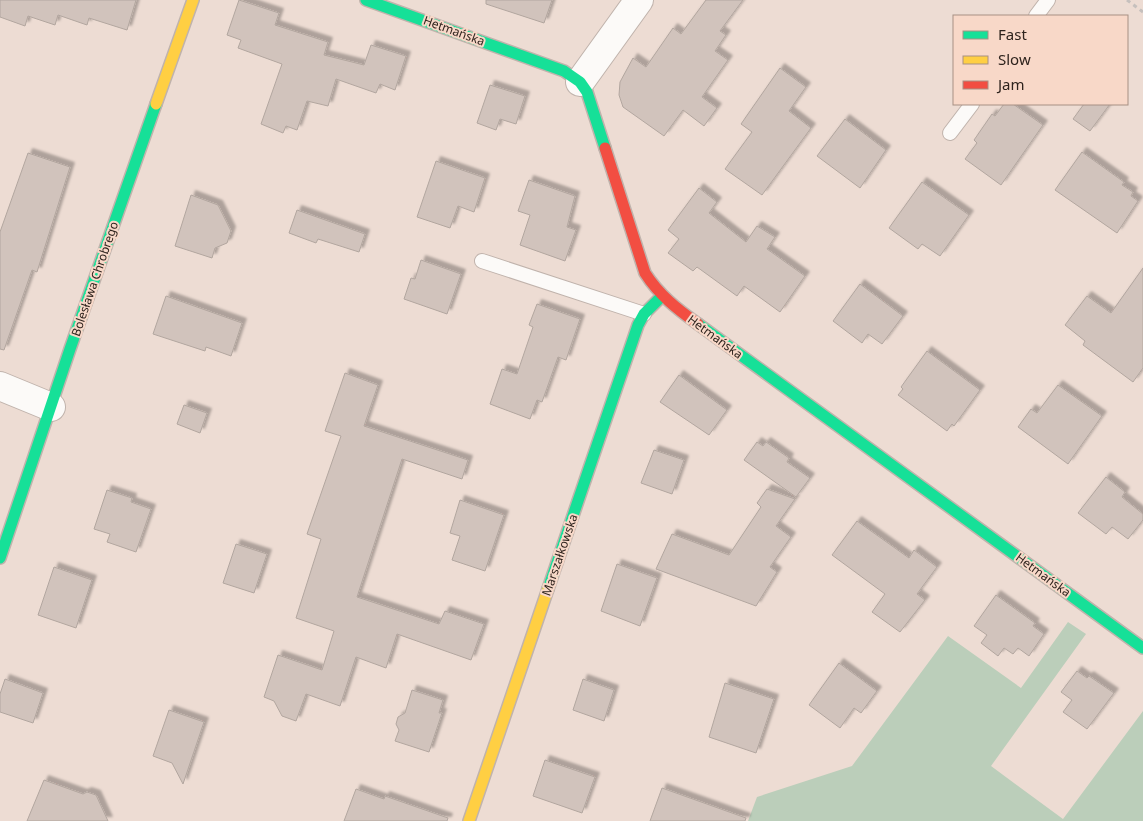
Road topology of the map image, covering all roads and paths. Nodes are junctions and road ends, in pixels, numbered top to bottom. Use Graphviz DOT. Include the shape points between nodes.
graph roads {
  1 [pos="193,0"];
  2 [pos="366,0"];
  3 [pos="639,0"];
  4 [pos="1048,0"];
  5 [pos="1127,0"];
  6 [pos="1143,12"];
  7 [pos="1037,15"];
  8 [pos="580,82"];
  9 [pos="971,105"];
  10 [pos="950,133"];
  11 [pos="482,261"];
  12 [pos="662,296"];
  13 [pos="644,314"];
  14 [pos="0,386"];
  15 [pos="51,407"];
  16 [pos="0,558"];
  17 [pos="1143,648"];
  18 [pos="469,821"];
  1 -- 15 [label="street, Bolesława Chrobrego"];
  2 -- 8 [label="street, Hetmańska" via="564,71"];
  3 -- 8 [label="street"];
  4 -- 7 [label="lane"];
  5 -- 6 [label="path"];
  8 -- 12 [label="street, Hetmańska" via="587,92 645,273"];
  9 -- 10 [label="lane"];
  11 -- 13 [label="lane"];
  12 -- 13 [label="street, Marszałkowska"];
  12 -- 17 [label="street, Hetmańska"];
  13 -- 18 [label="street, Marszałkowska"];
  14 -- 15 [label="street"];
  15 -- 16 [label="street, Bolesława Chrobrego"];
}
